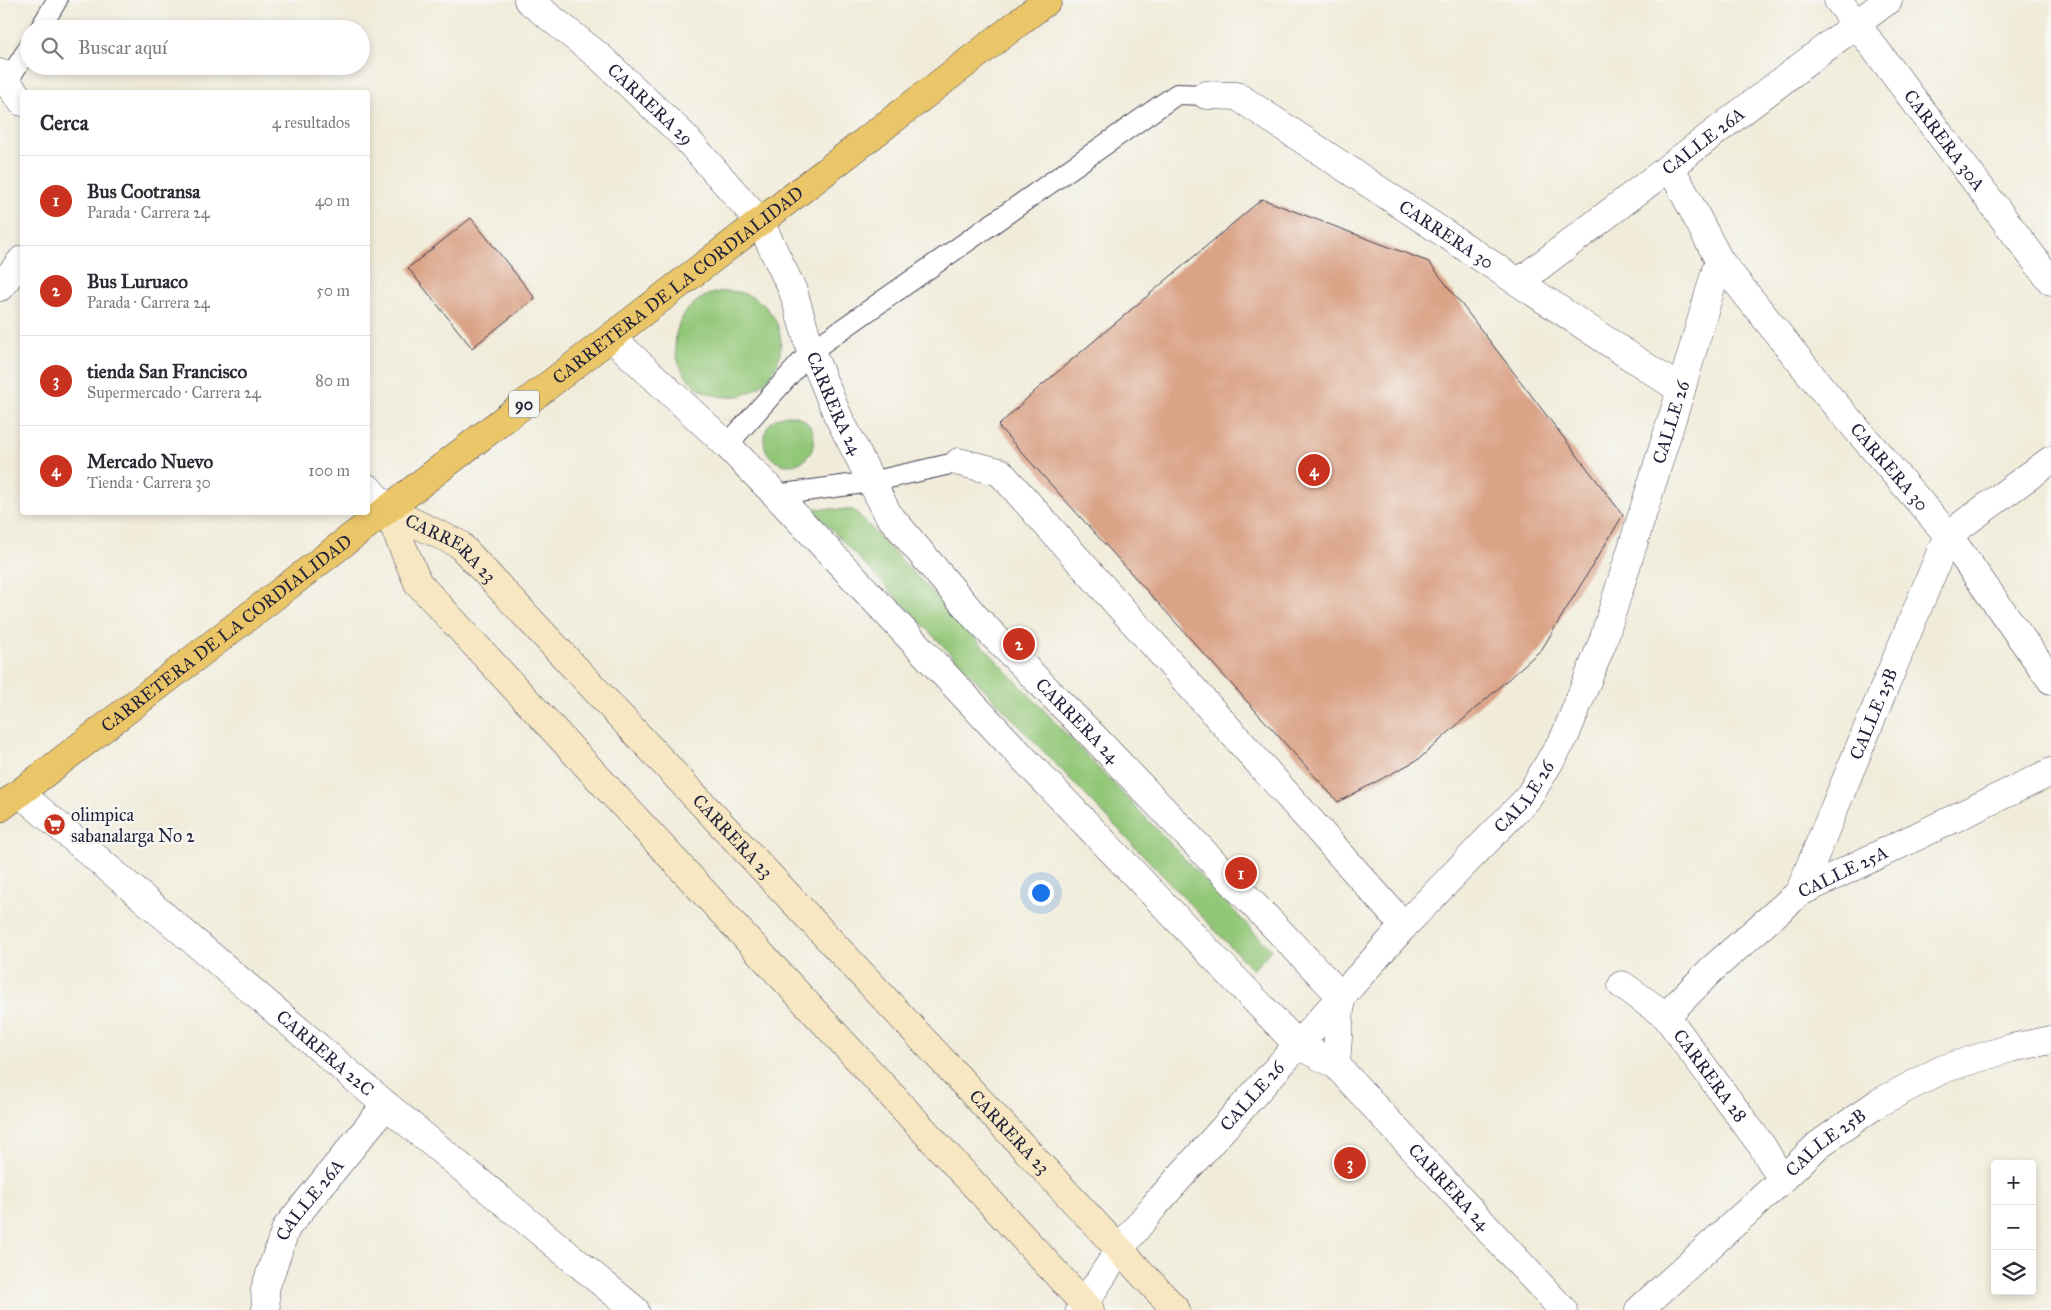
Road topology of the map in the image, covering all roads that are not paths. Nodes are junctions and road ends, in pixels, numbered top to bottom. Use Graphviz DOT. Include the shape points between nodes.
graph roads {
  1 [pos="57,0"];
  2 [pos="528,0"];
  3 [pos="1048,0"];
  4 [pos="1838,0"];
  5 [pos="1888,0"];
  6 [pos="45,20"];
  7 [pos="1856,24"];
  8 [pos="20,65"];
  9 [pos="10,86"];
  10 [pos="1206,95"];
  11 [pos="1670,166"];
  12 [pos="760,222"];
  13 [pos="1719,260"];
  14 [pos="20,262"];
  15 [pos="2051,281"];
  16 [pos="1519,282"];
  17 [pos="0,287"];
  18 [pos="611,337"];
  19 [pos="811,351"];
  20 [pos="1681,390"];
  21 [pos="727,445"];
  22 [pos="2051,460"];
  23 [pos="958,462"];
  24 [pos="871,482"];
  25 [pos="370,490"];
  26 [pos="776,495"];
  27 [pos="387,510"];
  28 [pos="1948,535"];
  29 [pos="2051,680"];
  30 [pos="2051,772"];
  31 [pos="10,800"];
  32 [pos="1800,893"];
  33 [pos="1404,926"];
  34 [pos="1622,985"];
  35 [pos="1341,996"];
  36 [pos="1666,1016"];
  37 [pos="2051,1040"];
  38 [pos="1298,1045"];
  39 [pos="1336,1065"];
  40 [pos="386,1105"];
  41 [pos="1782,1180"];
  42 [pos="1120,1249"];
  43 [pos="1085,1308"];
  44 [pos="266,1310"];
  45 [pos="635,1310"];
  46 [pos="1176,1310"];
  47 [pos="1563,1310"];
  48 [pos="1639,1310"];
  1 -- 6 [label="lane"];
  2 -- 12 [label="street, CARRERA 29" via="600,57 684,136"];
  3 -- 12 [label="highway, CARRETERA DE LA CORDIALIDAD / 90"];
  4 -- 7 [label="street, CARRERA 30A"];
  5 -- 7 [label="street, CALLE 26A"];
  7 -- 11 [label="street, CALLE 26A"];
  7 -- 15 [label="street, CARRERA 30A"];
  8 -- 9 [label="lane"];
  10 -- 16 [label="street, CARRERA 30" via="1237,96"];
  10 -- 19 [label="lane" via="1177,94"];
  11 -- 13 [label="street"];
  11 -- 16 [label="street, CALLE 26A"];
  12 -- 18 [label="highway, CARRETERA DE LA CORDIALIDAD / 90"];
  12 -- 19 [label="street, CARRERA 24" via="793,291"];
  13 -- 20 [label="street, CALLE 26"];
  13 -- 28 [label="street, CARRERA 30" via="1823,390"];
  14 -- 17 [label="street"];
  16 -- 20 [label="street, CARRERA 30"];
  18 -- 21 [label="street, CARRERA 24"];
  18 -- 27 [label="highway, CARRETERA DE LA CORDIALIDAD / 90"];
  19 -- 21 [label="lane"];
  19 -- 24 [label="street, CARRERA 24" via="837,414"];
  20 -- 33 [label="street, CALLE 26" via="1603,641 1564,736 1528,798"];
  21 -- 26 [label="street, CARRERA 24"];
  22 -- 28 [label="street"];
  23 -- 24 [label="lane"];
  23 -- 33 [label="street" via="1000,472"];
  24 -- 26 [label="lane"];
  24 -- 35 [label="street, CARRERA 24" via="888,514 976,619 1093,736"];
  25 -- 27 [label="street"];
  26 -- 38 [label="street, CARRERA 24"];
  27 -- 31 [label="highway, CARRETERA DE LA CORDIALIDAD / 90"];
  27 -- 42 [label="street, CARRERA 23" via="459,544"];
  27 -- 43 [label="street, CARRERA 23" via="418,583"];
  28 -- 29 [label="street, CARRERA 30"];
  28 -- 32 [label="street, CALLE 25B"];
  30 -- 32 [label="street, CALLE 25A"];
  31 -- 40 [label="street, CARRERA 22C"];
  32 -- 36 [label="street, CALLE 25A" via="1711,970"];
  33 -- 35 [label="street, CALLE 26"];
  34 -- 36 [label="street, CARRERA 28"];
  35 -- 38 [label="street, CALLE 26"];
  35 -- 39 [label="street"];
  36 -- 41 [label="street, CARRERA 28" via="1762,1146"];
  37 -- 41 [label="street, CALLE 25B" via="1943,1069 1878,1103 1818,1145"];
  38 -- 39 [label="street, CARRERA 24"];
  38 -- 42 [label="street, CALLE 26" via="1155,1205"];
  39 -- 47 [label="street, CARRERA 24"];
  40 -- 44 [label="street, CALLE 26A" via="286,1228 265,1290"];
  40 -- 45 [label="street, CARRERA 22C"];
  41 -- 48 [label="street, CALLE 25B"];
  42 -- 43 [label="street, CALLE 26"];
  42 -- 46 [label="street, CARRERA 23"];
}
